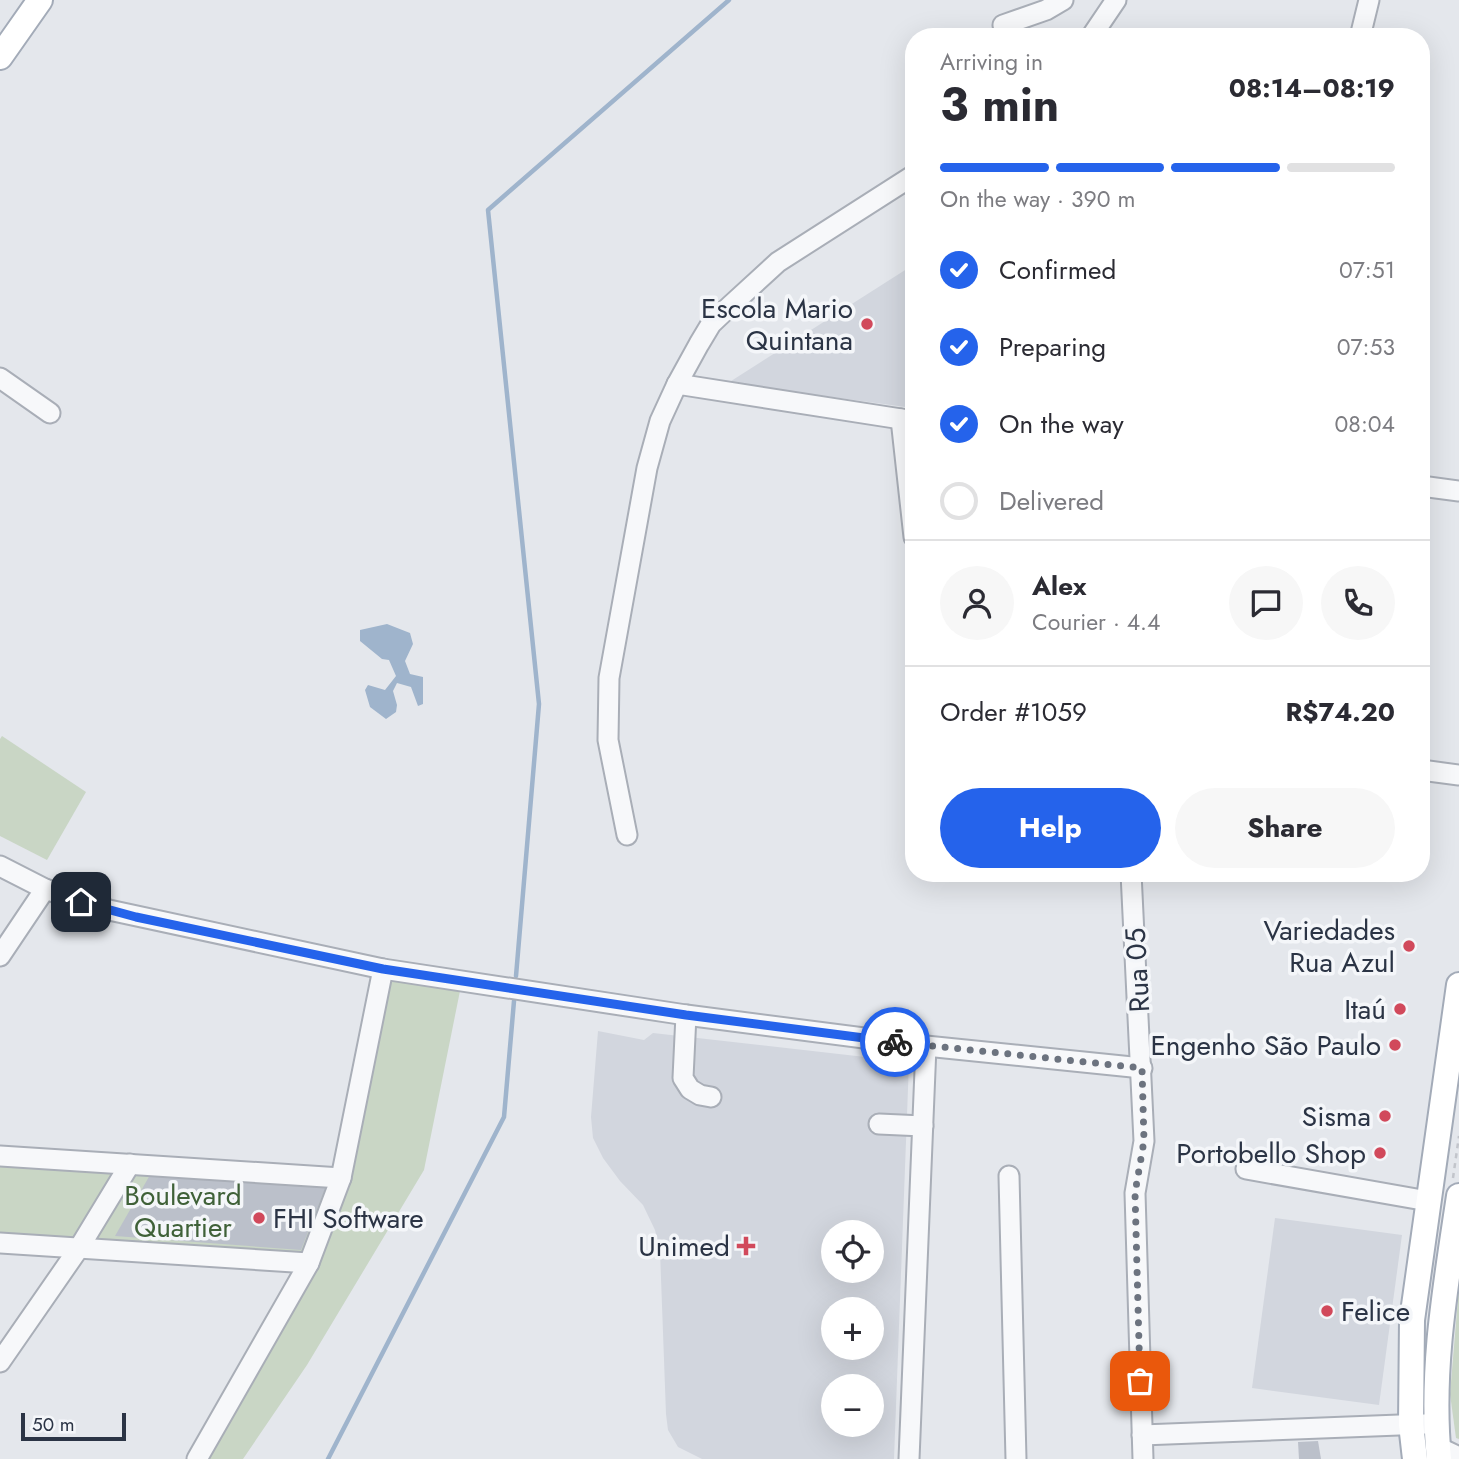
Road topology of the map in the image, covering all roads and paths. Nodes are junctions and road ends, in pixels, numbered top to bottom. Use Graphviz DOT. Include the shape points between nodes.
graph roads {
  1 [pos="40,0"];
  2 [pos="1063,0"];
  3 [pos="1116,0"];
  4 [pos="1369,0"];
  5 [pos="1003,25"];
  6 [pos="1097,28"];
  7 [pos="1362,28"];
  8 [pos="0,57"];
  9 [pos="905,181"];
  10 [pos="0,378"];
  11 [pos="677,384"];
  12 [pos="50,413"];
  13 [pos="905,420"];
  14 [pos="1430,487"];
  15 [pos="1459,491"];
  16 [pos="1430,771"];
  17 [pos="1459,775"];
  18 [pos="627,835"];
  19 [pos="0,866"];
  20 [pos="1132,882"];
  21 [pos="45,889"];
  22 [pos="0,956"];
  23 [pos="383,969"];
  24 [pos="1459,985"];
  25 [pos="686,1015"];
  26 [pos="926,1046"];
  27 [pos="1142,1068"];
  28 [pos="711,1097"];
  29 [pos="879,1124"];
  30 [pos="923,1126"];
  31 [pos="0,1156"];
  32 [pos="130,1164"];
  33 [pos="1246,1169"];
  34 [pos="1009,1176"];
  35 [pos="341,1178"];
  36 [pos="1459,1196"];
  37 [pos="1429,1202"];
  38 [pos="0,1243"];
  39 [pos="79,1248"];
  40 [pos="309,1263"];
  41 [pos="0,1362"];
  42 [pos="1411,1424"];
  43 [pos="1142,1435"];
  44 [pos="1443,1447"];
  45 [pos="197,1459"];
  46 [pos="909,1459"];
  47 [pos="1016,1459"];
  48 [pos="1143,1459"];
  49 [pos="1415,1459"];
  1 -- 8 [label="main road"];
  2 -- 5 [label="street"];
  3 -- 6 [label="street"];
  4 -- 7 [label="street"];
  9 -- 11 [label="street" via="778,262 711,324"];
  10 -- 12 [label="street"];
  11 -- 13 [label="street"];
  11 -- 18 [label="street" via="647,467 609,678 608,740"];
  14 -- 15 [label="street"];
  16 -- 17 [label="street"];
  19 -- 21 [label="street"];
  20 -- 27 [label="street, Rua 05"];
  21 -- 22 [label="street"];
  21 -- 23 [label="street" via="127,915"];
  23 -- 25 [label="street"];
  23 -- 35 [label="street"];
  24 -- 37 [label="main road"];
  25 -- 26 [label="street"];
  25 -- 28 [label="street" via="683,1078 690,1089"];
  26 -- 27 [label="street"];
  26 -- 30 [label="street"];
  27 -- 43 [label="street, Rua 05" via="1144,1141 1135,1193"];
  29 -- 30 [label="street"];
  30 -- 46 [label="street"];
  31 -- 32 [label="street"];
  32 -- 35 [label="street"];
  32 -- 39 [label="street"];
  33 -- 37 [label="street"];
  34 -- 47 [label="street"];
  35 -- 40 [label="street"];
  36 -- 44 [label="main road" via="1440,1326"];
  37 -- 42 [label="main road" via="1412,1320"];
  38 -- 39 [label="street"];
  39 -- 40 [label="street"];
  39 -- 41 [label="street"];
  40 -- 45 [label="street"];
  42 -- 43 [label="street"];
  42 -- 44 [label="street"];
  42 -- 49 [label="main road"];
  43 -- 48 [label="street, Rua 05"];
}
